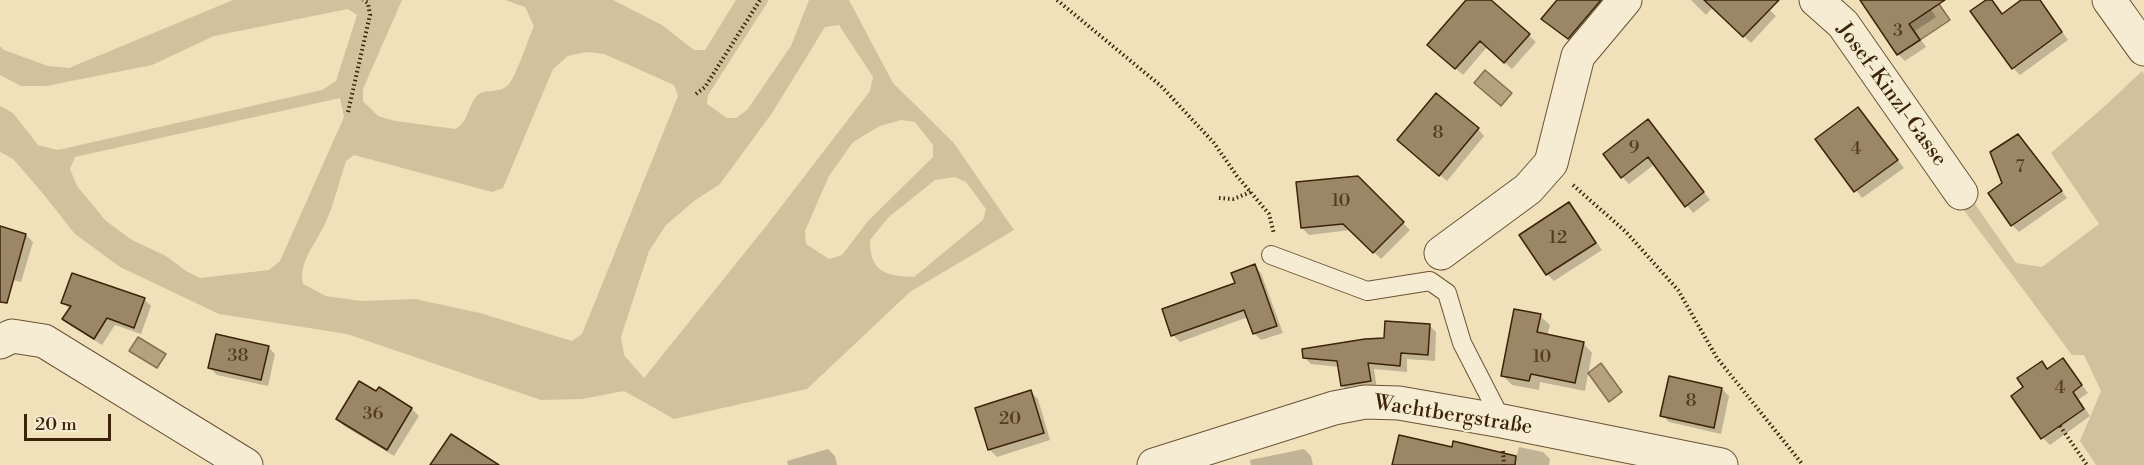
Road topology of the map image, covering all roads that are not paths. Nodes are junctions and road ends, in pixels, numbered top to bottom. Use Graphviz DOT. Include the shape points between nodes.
graph roads {
  1 [pos="1624,0"];
  2 [pos="1816,0"];
  3 [pos="2109,0"];
  4 [pos="2144,49"];
  5 [pos="1961,193"];
  6 [pos="1441,253"];
  7 [pos="1271,255"];
  8 [pos="0,342"];
  9 [pos="1502,421"];
  10 [pos="246,465"];
  11 [pos="1154,465"];
  12 [pos="1722,465"];
  1 -- 6 [label="street" via="1578,56 1551,163 1528,189"];
  2 -- 5 [label="street, Josef-Kinzl-Gasse" via="1843,24"];
  3 -- 4 [label="street"];
  7 -- 9 [label="lane" via="1367,291 1430,281 1447,292 1462,343"];
  8 -- 10 [label="street" via="12,336 44,341"];
  9 -- 11 [label="street, Wachtbergstraße" via="1399,403 1365,402 1334,408"];
  9 -- 12 [label="street, Wachtbergstraße"];
}
